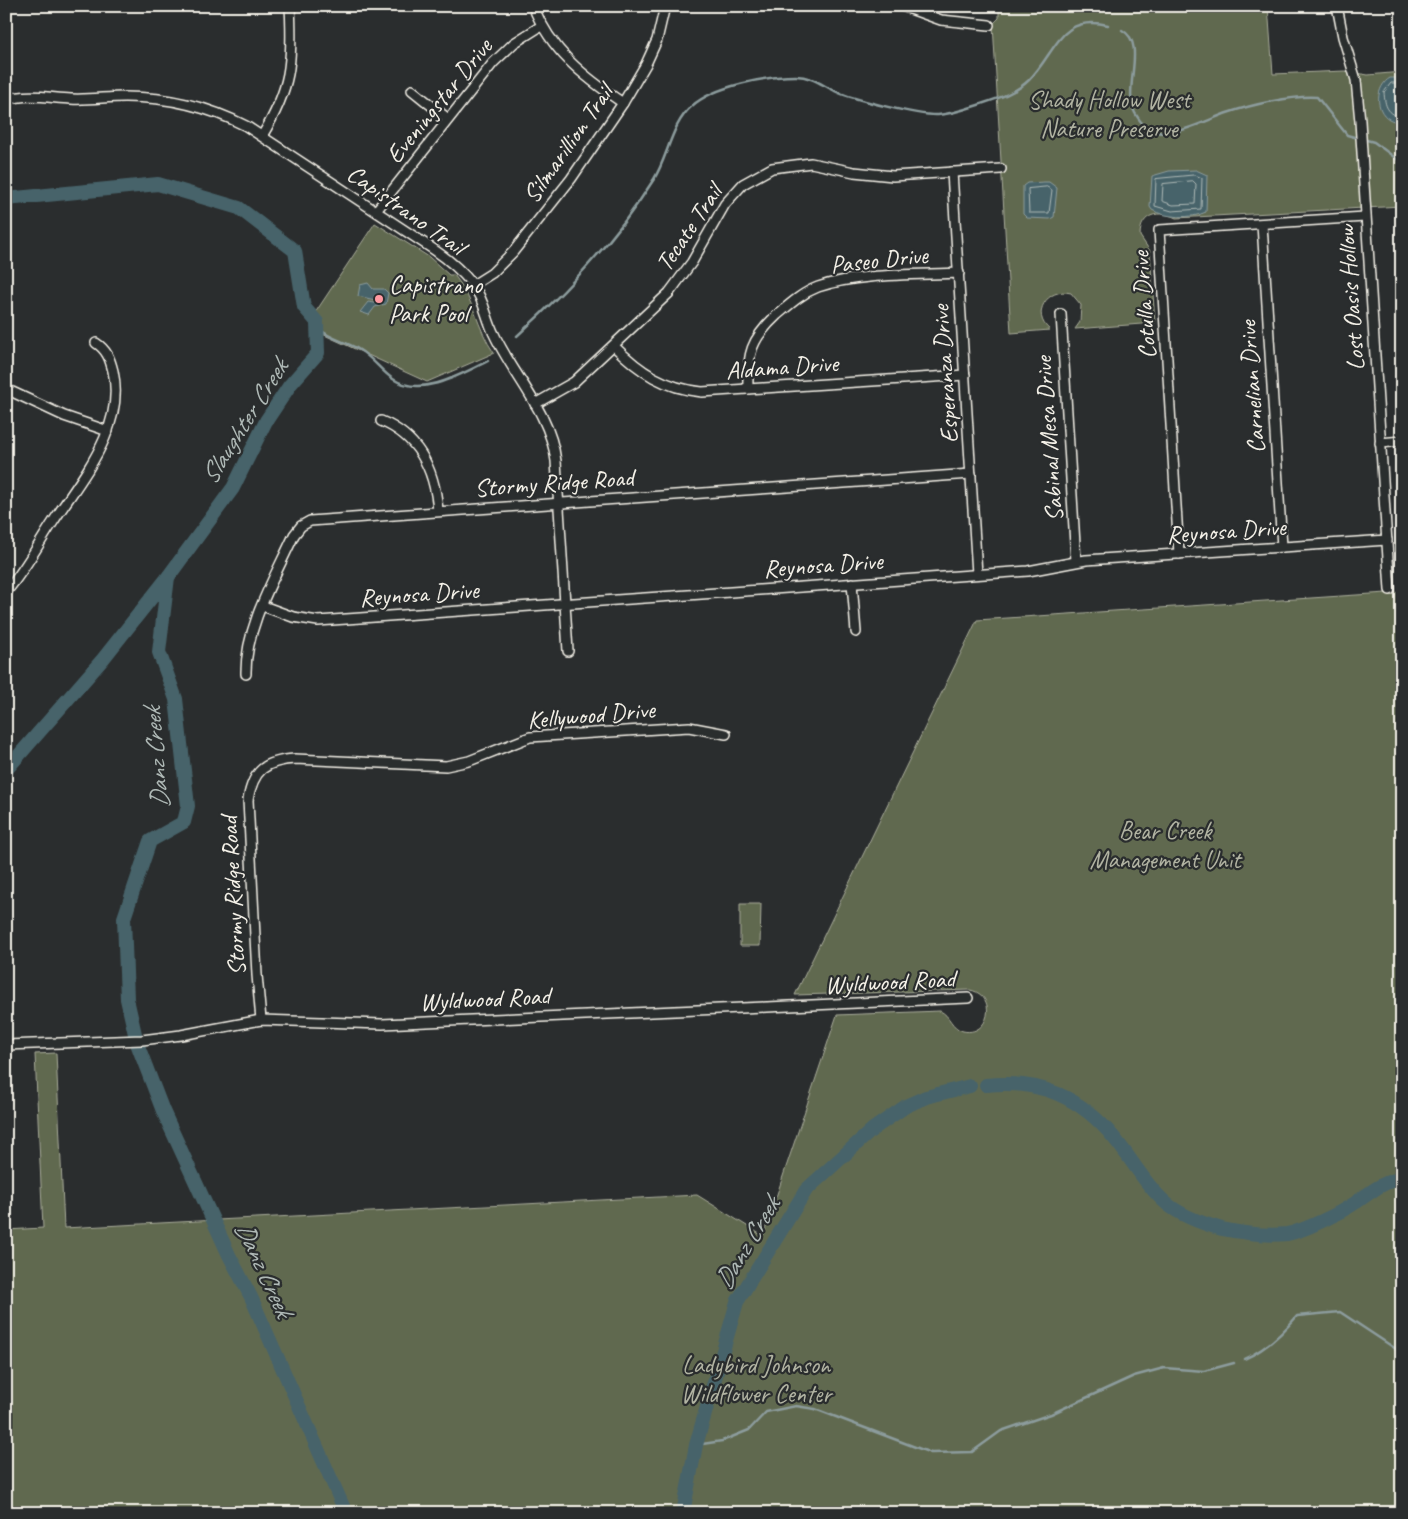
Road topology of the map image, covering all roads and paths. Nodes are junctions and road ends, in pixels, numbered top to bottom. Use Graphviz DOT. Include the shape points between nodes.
graph roads {
  1 [pos="290,6"];
  2 [pos="533,6"];
  3 [pos="665,6"];
  4 [pos="902,6"];
  5 [pos="1338,6"];
  6 [pos="914,9"];
  7 [pos="989,25"];
  8 [pos="541,26"];
  9 [pos="412,90"];
  10 [pos="6,100"];
  11 [pos="623,103"];
  12 [pos="448,120"];
  13 [pos="262,136"];
  14 [pos="1000,169"];
  15 [pos="952,172"];
  16 [pos="376,212"];
  17 [pos="1366,217"];
  18 [pos="1262,224"];
  19 [pos="959,273"];
  20 [pos="473,285"];
  21 [pos="1061,314"];
  22 [pos="96,343"];
  23 [pos="614,346"];
  24 [pos="965,375"];
  25 [pos="6,389"];
  26 [pos="748,389"];
  27 [pos="535,404"];
  28 [pos="381,421"];
  29 [pos="108,431"];
  30 [pos="1402,441"];
  31 [pos="1380,443"];
  32 [pos="971,474"];
  33 [pos="558,502"];
  34 [pos="438,511"];
  35 [pos="1387,540"];
  36 [pos="1282,547"];
  37 [pos="1179,554"];
  38 [pos="1076,561"];
  39 [pos="977,574"];
  40 [pos="852,583"];
  41 [pos="1390,590"];
  42 [pos="6,592"];
  43 [pos="565,604"];
  44 [pos="263,606"];
  45 [pos="856,632"];
  46 [pos="568,651"];
  47 [pos="246,674"];
  48 [pos="726,734"];
  49 [pos="258,772"];
  50 [pos="968,998"];
  51 [pos="261,1020"];
  52 [pos="6,1045"];
  1 -- 13 [label="street" via="292,48 289,78 275,115"];
  2 -- 8 [label="street"];
  3 -- 11 [label="street, Silmarillion Trail" via="658,40"];
  4 -- 6 [label="street"];
  5 -- 17 [label="street, Lost Oasis Hollow" via="1356,80"];
  6 -- 7 [label="street" via="941,20"];
  8 -- 11 [label="street" via="575,68"];
  8 -- 12 [label="street, Eveningstar Drive" via="506,49"];
  9 -- 12 [label="street"];
  10 -- 13 [label="street, Capistrano Trail" via="39,96 72,100 166,98 219,112"];
  11 -- 20 [label="street, Silmarillion Trail" via="571,179 513,252 492,273"];
  12 -- 16 [label="street, Eveningstar Drive"];
  13 -- 16 [label="street, Capistrano Trail"];
  14 -- 15 [label="street, Tecate Trail"];
  15 -- 19 [label="street, Esperanza Drive"];
  15 -- 23 [label="street, Tecate Trail" via="893,176 854,172 811,162 772,168 743,184 733,195 669,293"];
  16 -- 20 [label="street, Capistrano Trail" via="448,259"];
  17 -- 18 [label="street, Cotulla Drive"];
  17 -- 31 [label="street, Lost Oasis Hollow"];
  18 -- 36 [label="street, Carnelian Drive"];
  18 -- 37 [label="street, Cotulla Drive" via="1159,230"];
  19 -- 24 [label="street, Esperanza Drive"];
  19 -- 26 [label="street, Paseo Drive" via="852,280 828,284 806,293 784,309 759,335 748,362"];
  20 -- 27 [label="street, Capistrano Trail" via="494,336"];
  21 -- 38 [label="street, Sabinal Mesa Drive"];
  22 -- 29 [label="street" via="106,352 114,376 114,403"];
  23 -- 26 [label="street, Aldama Drive" via="638,370 667,385 702,392"];
  23 -- 27 [label="street, Tecate Trail" via="574,382"];
  24 -- 26 [label="street, Aldama Drive"];
  24 -- 32 [label="street, Esperanza Drive"];
  25 -- 29 [label="street" via="64,416"];
  27 -- 33 [label="street, Capistrano Trail" via="553,442"];
  28 -- 34 [label="street" via="395,426 427,462 434,481"];
  29 -- 42 [label="street"];
  30 -- 31 [label="street"];
  31 -- 35 [label="street, Lost Oasis Hollow"];
  32 -- 33 [label="street, Stormy Ridge Road"];
  32 -- 39 [label="street, Esperanza Drive"];
  33 -- 34 [label="street, Stormy Ridge Road"];
  33 -- 43 [label="street, Capistrano Trail"];
  34 -- 44 [label="street, Stormy Ridge Road" via="304,523 294,535"];
  35 -- 36 [label="street, Reynosa Drive"];
  35 -- 41 [label="street, Lost Oasis Hollow"];
  36 -- 37 [label="street, Reynosa Drive"];
  37 -- 38 [label="street, Reynosa Drive"];
  38 -- 39 [label="street, Reynosa Drive" via="1036,570"];
  39 -- 40 [label="street, Reynosa Drive"];
  40 -- 43 [label="street, Reynosa Drive"];
  40 -- 45 [label="street"];
  43 -- 44 [label="street, Reynosa Drive" via="318,620 293,617"];
  43 -- 46 [label="street, Capistrano Trail"];
  44 -- 47 [label="street, Stormy Ridge Road" via="249,640"];
  48 -- 49 [label="street, Kellywood Drive" via="689,728 568,734 520,740 469,761 446,766 294,759 271,762"];
  49 -- 51 [label="street, Stormy Ridge Road" via="248,800"];
  50 -- 51 [label="street, Wyldwood Road" via="382,1024"];
  51 -- 52 [label="street, Wyldwood Road" via="142,1040"];
}
